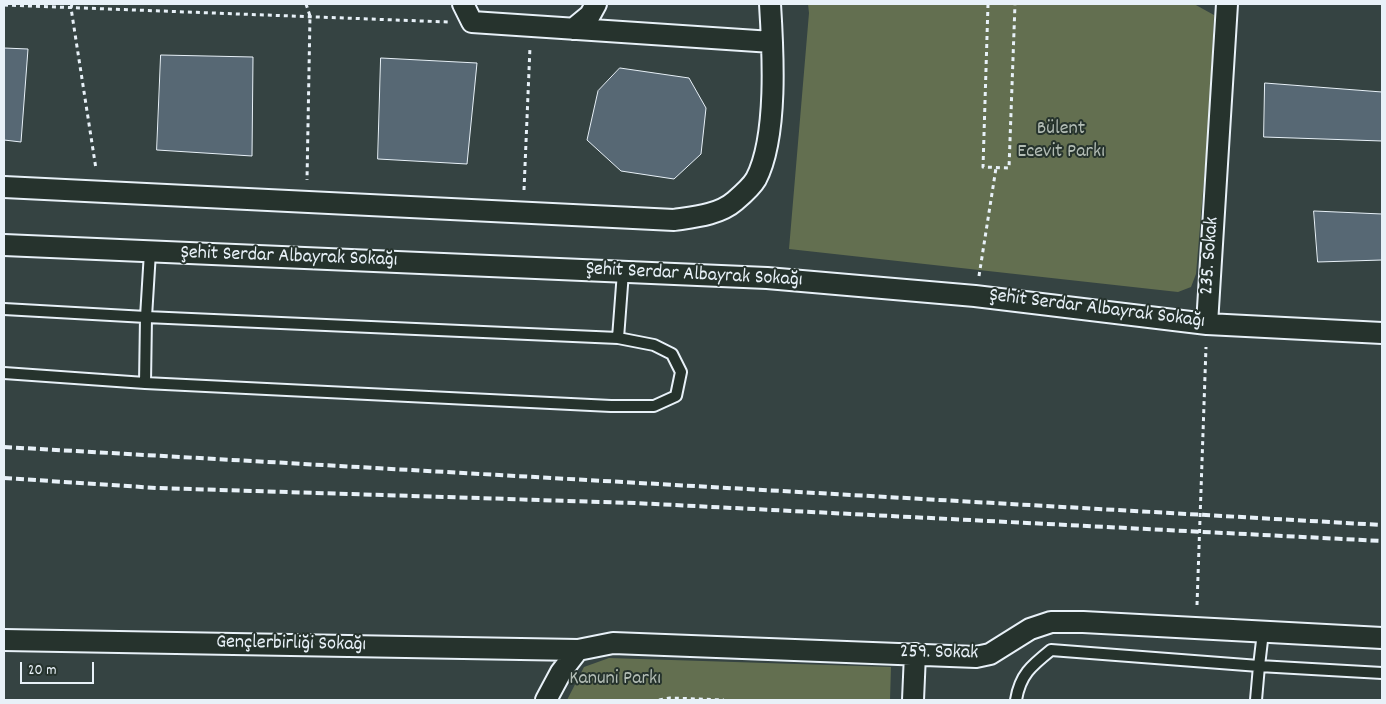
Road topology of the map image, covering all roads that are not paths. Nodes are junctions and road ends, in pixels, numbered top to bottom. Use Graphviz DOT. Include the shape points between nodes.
graph roads {
  1 [pos="463,4"];
  2 [pos="596,4"];
  3 [pos="770,4"];
  4 [pos="1227,4"];
  5 [pos="574,29"];
  6 [pos="772,42"];
  7 [pos="4,187"];
  8 [pos="4,245"];
  9 [pos="150,252"];
  10 [pos="623,272"];
  11 [pos="4,309"];
  12 [pos="146,317"];
  13 [pos="1207,324"];
  14 [pos="1382,333"];
  15 [pos="618,338"];
  16 [pos="4,374"];
  17 [pos="145,383"];
  18 [pos="1263,632"];
  19 [pos="1382,638"];
  20 [pos="4,640"];
  21 [pos="578,650"];
  22 [pos="915,654"];
  23 [pos="1259,666"];
  24 [pos="1382,673"];
  25 [pos="546,700"];
  26 [pos="912,700"];
  27 [pos="1016,700"];
  28 [pos="1256,700"];
  1 -- 5 [label="street" via="472,22"];
  2 -- 5 [label="street" via="590,15"];
  3 -- 6 [label="street"];
  4 -- 13 [label="street, 235. Sokak"];
  5 -- 6 [label="street"];
  6 -- 7 [label="street" via="771,116 766,154 756,180 734,202 708,215 674,220"];
  8 -- 9 [label="street, Şehit Serdar Albayrak Sokağı"];
  9 -- 10 [label="street, Şehit Serdar Albayrak Sokağı"];
  9 -- 12 [label="lane"];
  10 -- 13 [label="street, Şehit Serdar Albayrak Sokağı" via="767,278 975,296"];
  10 -- 15 [label="lane"];
  11 -- 12 [label="lane"];
  12 -- 15 [label="lane"];
  12 -- 17 [label="lane"];
  13 -- 14 [label="street, Şehit Serdar Albayrak Sokağı"];
  15 -- 17 [label="lane" via="654,345 672,354 681,372 676,396 654,406 611,406"];
  16 -- 17 [label="lane"];
  18 -- 19 [label="street, 259. Sokak"];
  18 -- 22 [label="street, 259. Sokak" via="1051,622 1030,629 990,654 976,657"];
  18 -- 23 [label="lane"];
  20 -- 21 [label="street, Gençlerbirliği Sokağı"];
  21 -- 22 [label="street, 259. Sokak" via="612,643"];
  21 -- 25 [label="street"];
  22 -- 26 [label="street"];
  23 -- 24 [label="lane"];
  23 -- 27 [label="lane" via="1051,650 1031,666 1018,687"];
  23 -- 28 [label="lane"];
}
